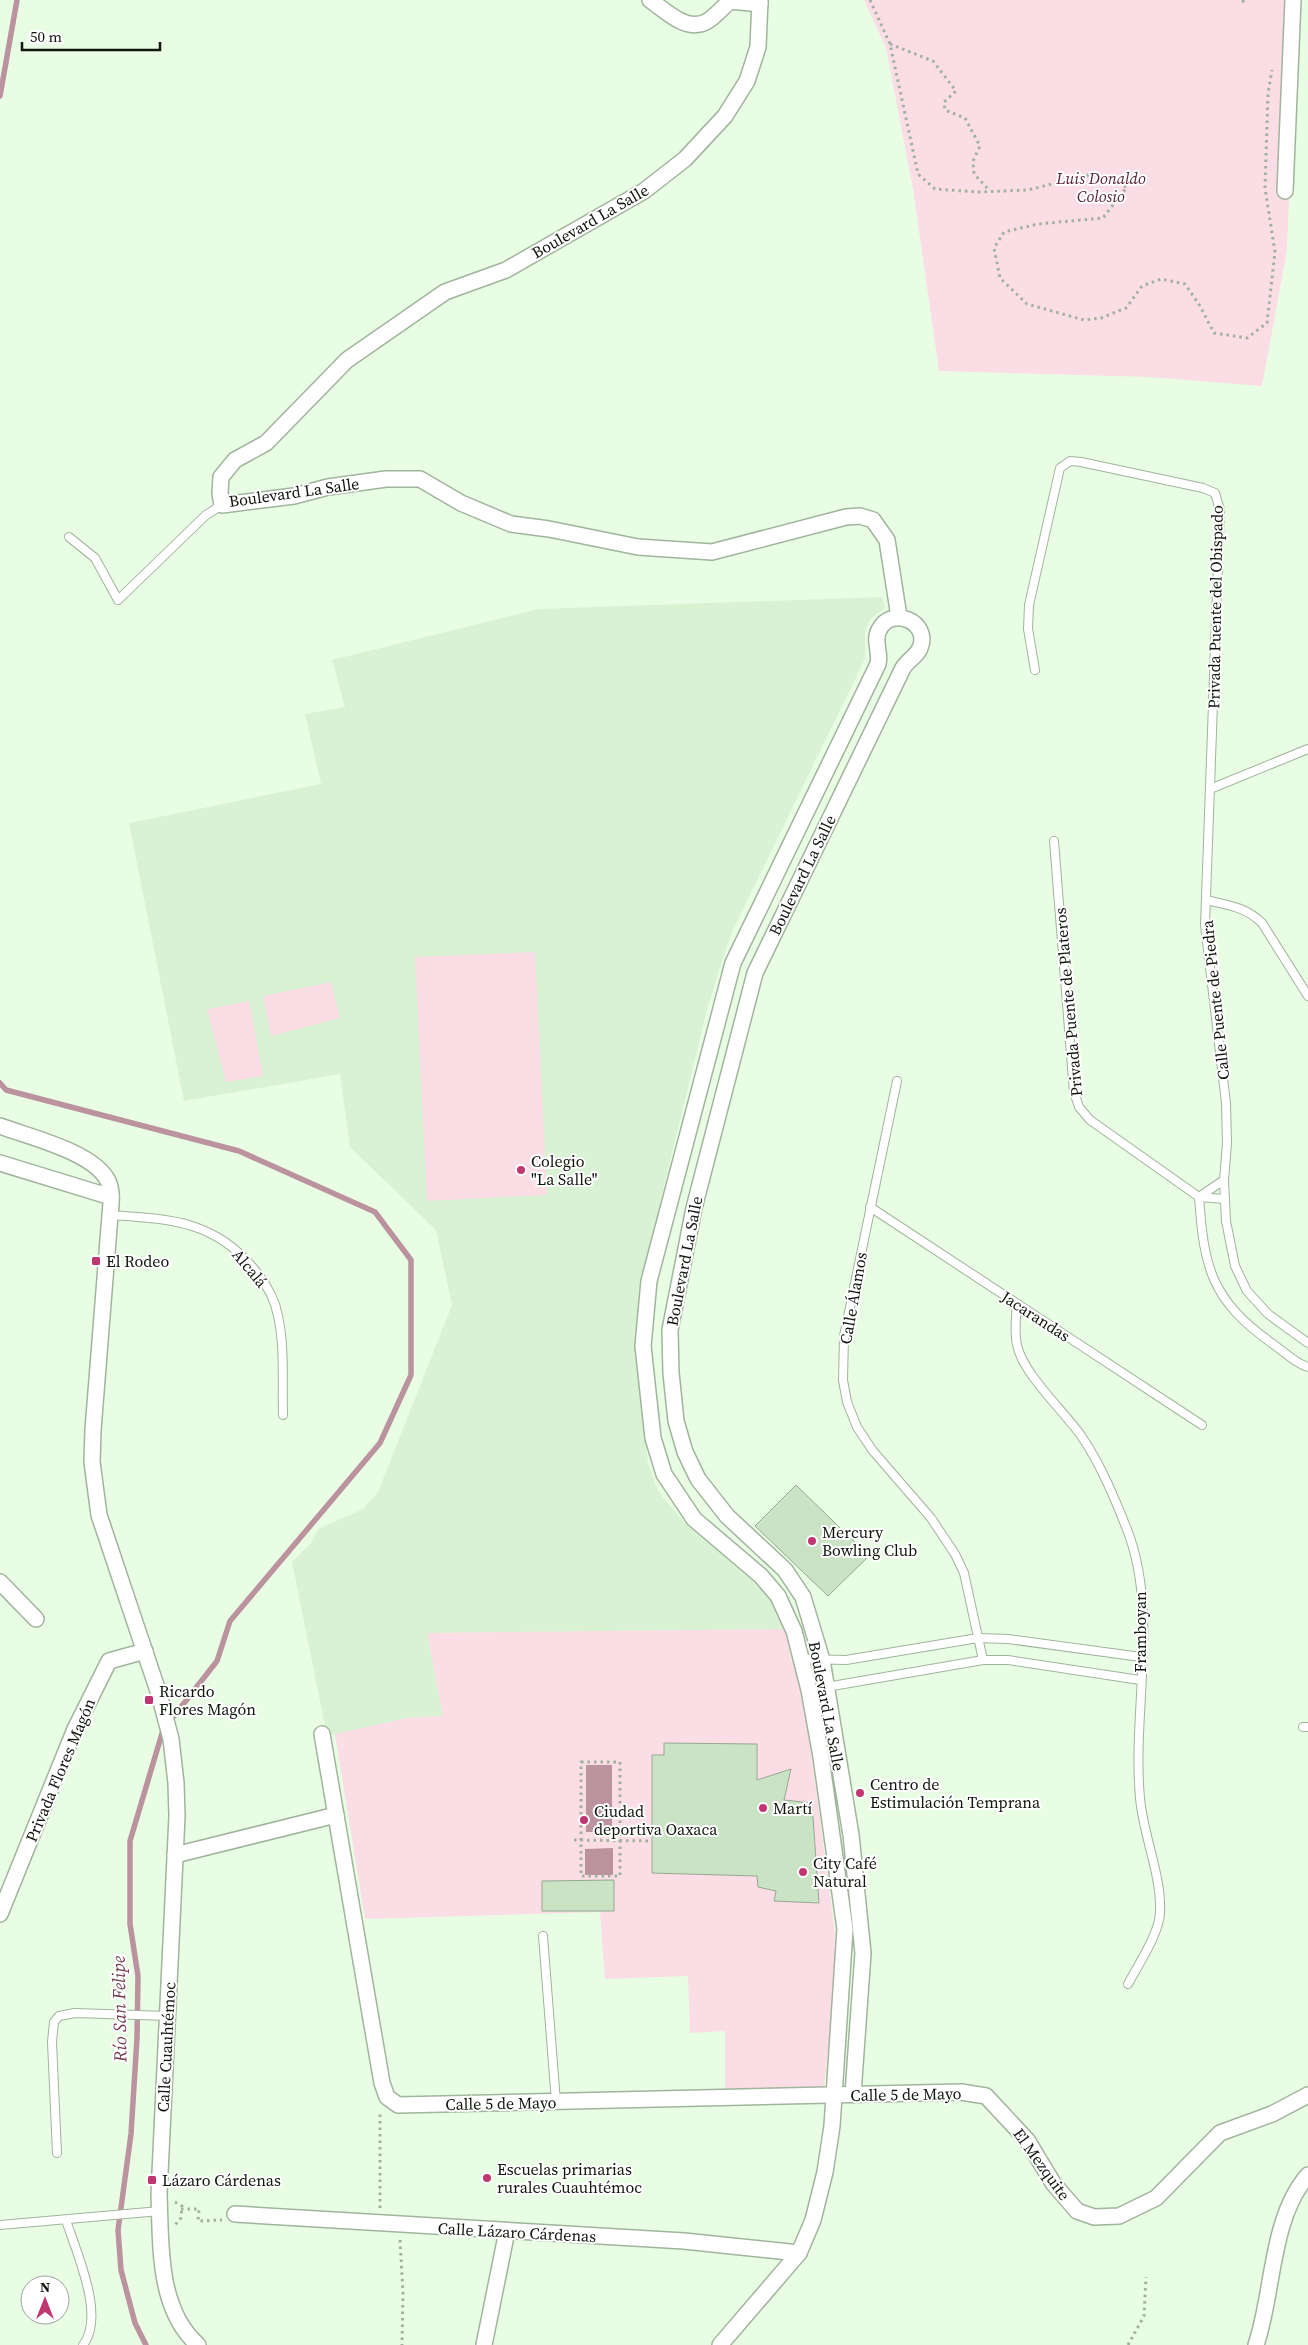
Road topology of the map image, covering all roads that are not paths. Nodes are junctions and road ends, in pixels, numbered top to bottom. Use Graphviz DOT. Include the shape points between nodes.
graph roads {
  1 [pos="650,0"];
  2 [pos="1293,0"];
  3 [pos="760,2"];
  4 [pos="1285,191"];
  5 [pos="222,505"];
  6 [pos="69,537"];
  7 [pos="899,617"];
  8 [pos="1035,670"];
  9 [pos="1308,749"];
  10 [pos="1210,789"];
  11 [pos="1054,840"];
  12 [pos="1206,900"];
  13 [pos="1308,996"];
  14 [pos="897,1081"];
  15 [pos="0,1126"];
  16 [pos="0,1163"];
  17 [pos="1224,1180"];
  18 [pos="1199,1196"];
  19 [pos="111,1197"];
  20 [pos="1224,1199"];
  21 [pos="870,1207"];
  22 [pos="110,1215"];
  23 [pos="1017,1304"];
  24 [pos="1308,1343"];
  25 [pos="1308,1367"];
  26 [pos="283,1414"];
  27 [pos="1202,1426"];
  28 [pos="0,1582"];
  29 [pos="36,1619"];
  30 [pos="978,1638"];
  31 [pos="145,1651"];
  32 [pos="1141,1657"];
  33 [pos="802,1659"];
  34 [pos="822,1660"];
  35 [pos="983,1660"];
  36 [pos="1140,1680"];
  37 [pos="827,1687"];
  38 [pos="809,1690"];
  39 [pos="322,1734"];
  40 [pos="336,1815"];
  41 [pos="175,1854"];
  42 [pos="0,1914"];
  43 [pos="543,1936"];
  44 [pos="1128,1984"];
  45 [pos="161,2016"];
  46 [pos="852,2094"];
  47 [pos="835,2095"];
  48 [pos="1308,2095"];
  49 [pos="986,2096"];
  50 [pos="556,2102"];
  51 [pos="57,2153"];
  52 [pos="1308,2174"];
  53 [pos="154,2212"];
  54 [pos="235,2214"];
  55 [pos="66,2220"];
  56 [pos="0,2225"];
  57 [pos="507,2232"];
  58 [pos="799,2253"];
  59 [pos="83,2345"];
  60 [pos="198,2345"];
  61 [pos="484,2345"];
  62 [pos="720,2345"];
  63 [pos="1256,2345"];
  1 -- 3 [label="street" via="681,22 694,25 707,22 730,1"];
  2 -- 4 [label="street"];
  3 -- 5 [label="street, Boulevard La Salle" via="758,47 747,81 725,116 685,160 644,191 506,270 445,292 347,360 266,443 235,460 221,477"];
  5 -- 6 [label="lane" via="206,516 118,600 95,558"];
  5 -- 7 [label="street, Boulevard La Salle" via="386,479 420,479 461,503 511,524 638,547 712,552 860,516 873,520 887,540"];
  7 -- 33 [label="street, Boulevard La Salle" via="886,621 878,630 878,664 733,963 649,1281 644,1346 652,1438 664,1474 694,1519 761,1576 778,1596"];
  7 -- 34 [label="street, Boulevard La Salle" via="912,621 919,629 922,638 920,649 903,668 757,968 694,1208 670,1330 676,1421 685,1452 698,1479 727,1516 786,1570 803,1597"];
  8 -- 10 [label="lane, Privada Puente del Obispado" via="1028,629 1029,605 1060,468 1070,462 1081,462 1215,493 1220,510"];
  9 -- 10 [label="lane"];
  10 -- 12 [label="lane, Calle Puente de Piedra"];
  11 -- 18 [label="lane, Privada Puente de Plateros" via="1076,1100 1090,1120"];
  12 -- 13 [label="lane" via="1253,914"];
  12 -- 17 [label="lane, Calle Puente de Piedra" via="1206,942 1226,1103"];
  14 -- 21 [label="lane, Calle Álamos"];
  15 -- 19 [label="street" via="73,1154 95,1166 108,1181"];
  16 -- 19 [label="street"];
  17 -- 18 [label="lane"];
  17 -- 20 [label="lane, Calle Puente de Piedra"];
  18 -- 20 [label="lane, Privada Puente de Plateros"];
  18 -- 25 [label="lane" via="1202,1245 1218,1289 1251,1327"];
  19 -- 22 [label="street, Calle Cuauhtémoc"];
  20 -- 24 [label="lane, Calle Puente de Piedra" via="1235,1266 1246,1290 1268,1314"];
  21 -- 23 [label="lane, Jacarandas"];
  21 -- 30 [label="lane, Calle Álamos" via="844,1336 843,1380 847,1402 857,1427 873,1451 931,1518 955,1554 964,1573"];
  22 -- 26 [label="lane, Alcalá" via="164,1219 202,1228 230,1244 251,1264 262,1278 278,1315"];
  22 -- 31 [label="street, Calle Cuauhtémoc" via="92,1462 99,1515"];
  23 -- 27 [label="lane, Jacarandas"];
  23 -- 32 [label="lane, Framboyan" via="1015,1332 1020,1357 1092,1454 1128,1533 1140,1589"];
  28 -- 29 [label="street"];
  30 -- 32 [label="lane"];
  30 -- 34 [label="lane" via="846,1660"];
  30 -- 35 [label="lane, Calle Álamos"];
  31 -- 41 [label="street, Calle Cuauhtémoc" via="171,1739 176,1783"];
  31 -- 42 [label="street, Privada Flores Magón" via="109,1661 74,1729"];
  32 -- 36 [label="lane, Framboyan"];
  33 -- 34 [label="lane"];
  33 -- 38 [label="street, Boulevard La Salle"];
  34 -- 37 [label="street, Boulevard La Salle"];
  35 -- 36 [label="lane" via="1008,1660"];
  35 -- 37 [label="lane"];
  36 -- 44 [label="lane, Framboyan" via="1140,1796 1160,1898 1160,1913 1156,1928"];
  37 -- 38 [label="lane"];
  37 -- 46 [label="street, Boulevard La Salle" via="851,1835 863,1953"];
  38 -- 47 [label="street, Boulevard La Salle" via="845,1929"];
  39 -- 40 [label="street"];
  40 -- 41 [label="street"];
  40 -- 50 [label="street, Calle 5 de Mayo" via="382,2084 387,2097 398,2105"];
  41 -- 45 [label="street, Calle Cuauhtémoc"];
  43 -- 50 [label="lane"];
  45 -- 51 [label="lane" via="66,2014 54,2022"];
  45 -- 53 [label="street, Calle Cuauhtémoc"];
  46 -- 47 [label="street, Calle 5 de Mayo"];
  46 -- 49 [label="street, Calle 5 de Mayo" via="961,2092"];
  47 -- 50 [label="street, Calle 5 de Mayo"];
  47 -- 58 [label="street, Boulevard La Salle" via="825,2172 813,2220"];
  48 -- 49 [label="street, El Mezquite" via="1272,2114 1220,2133 1156,2198 1119,2216 1094,2217 1071,2204 1027,2140"];
  52 -- 63 [label="street" via="1298,2187 1278,2241"];
  53 -- 55 [label="lane"];
  53 -- 60 [label="street, Calle Cuauhtémoc" via="172,2305"];
  54 -- 57 [label="street, Calle Lázaro Cárdenas"];
  55 -- 56 [label="lane"];
  55 -- 59 [label="lane" via="92,2306 90,2333"];
  57 -- 58 [label="street, Calle Lázaro Cárdenas" via="684,2241"];
  57 -- 61 [label="street"];
  58 -- 62 [label="street, Boulevard La Salle"];
}
